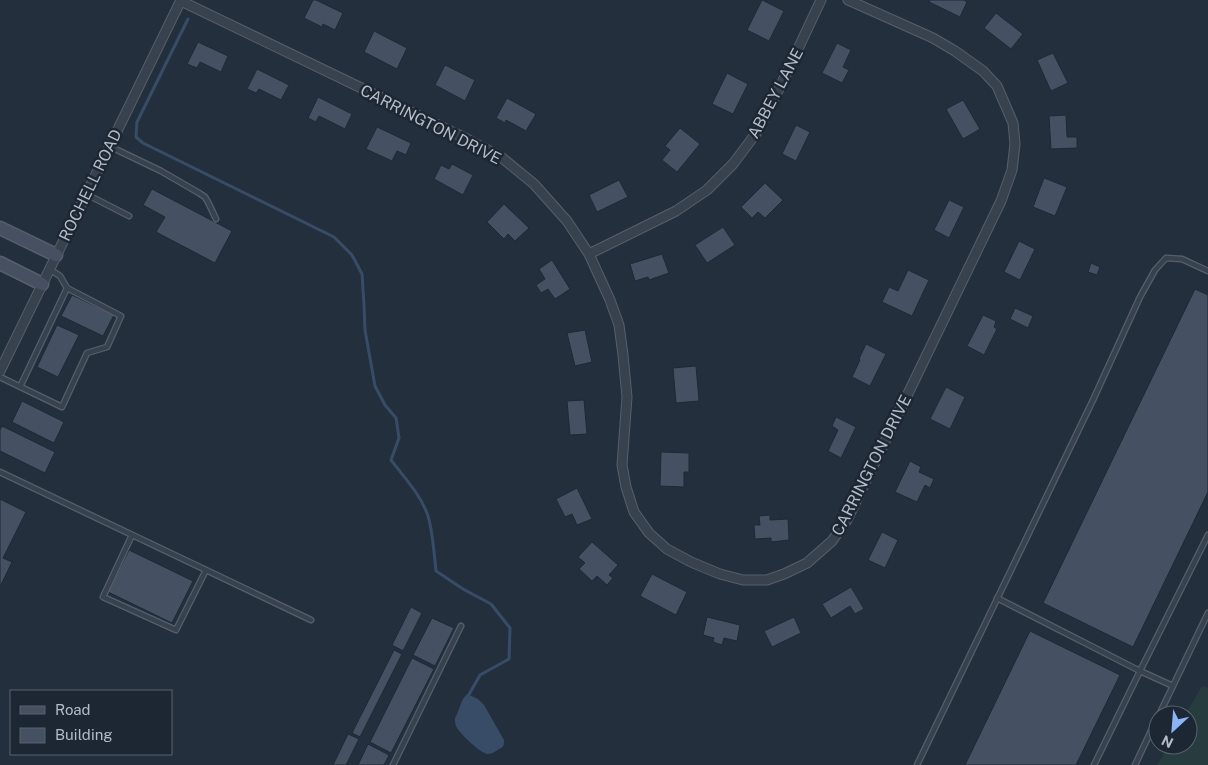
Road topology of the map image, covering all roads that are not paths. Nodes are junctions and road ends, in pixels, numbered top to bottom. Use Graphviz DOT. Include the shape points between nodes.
graph roads {
  1 [pos="822,0"];
  2 [pos="848,0"];
  3 [pos="181,1"];
  4 [pos="110,146"];
  5 [pos="86,194"];
  6 [pos="129,216"];
  7 [pos="216,219"];
  8 [pos="0,228"];
  9 [pos="589,254"];
  10 [pos="56,256"];
  11 [pos="0,263"];
  12 [pos="49,269"];
  13 [pos="1208,271"];
  14 [pos="42,284"];
  15 [pos="67,288"];
  16 [pos="0,370"];
  17 [pos="0,377"];
  18 [pos="20,387"];
  19 [pos="0,472"];
  20 [pos="132,535"];
  21 [pos="1208,535"];
  22 [pos="206,570"];
  23 [pos="997,598"];
  24 [pos="1208,613"];
  25 [pos="311,620"];
  26 [pos="461,626"];
  27 [pos="1140,671"];
  28 [pos="1172,686"];
  29 [pos="1163,705"];
  30 [pos="1148,737"];
  31 [pos="393,765"];
  32 [pos="917,765"];
  33 [pos="1094,765"];
  34 [pos="1135,765"];
  1 -- 9 [label="street, ABBEY LANE" via="757,132 733,164 707,190 676,211"];
  2 -- 9 [label="street, CARRINGTON DRIVE" via="955,50 983,71 997,86 1013,123 1015,144 1012,170 1001,201 846,520 832,542 808,563 767,580 743,580 691,562 666,549 649,534 634,512 622,465 628,398 618,325"];
  3 -- 4 [label="street, ROCHELL ROAD"];
  3 -- 9 [label="street, CARRINGTON DRIVE" via="501,158 534,184 567,221"];
  4 -- 5 [label="street, ROCHELL ROAD"];
  4 -- 7 [label="lane" via="205,197"];
  5 -- 6 [label="lane"];
  5 -- 10 [label="street, ROCHELL ROAD"];
  8 -- 10 [label="street"];
  10 -- 12 [label="street, ROCHELL ROAD"];
  11 -- 14 [label="street"];
  12 -- 14 [label="street, ROCHELL ROAD"];
  12 -- 15 [label="lane" via="60,276"];
  13 -- 23 [label="lane" via="1182,259 1166,258 1155,270"];
  14 -- 16 [label="street, ROCHELL ROAD"];
  15 -- 18 [label="lane"];
  15 -- 18 [label="lane" via="121,316 107,347 87,353 62,407"];
  17 -- 18 [label="lane"];
  19 -- 20 [label="lane"];
  20 -- 22 [label="lane"];
  20 -- 22 [label="lane" via="104,597 176,630"];
  21 -- 27 [label="lane"];
  22 -- 25 [label="lane"];
  23 -- 27 [label="lane"];
  23 -- 32 [label="lane"];
  24 -- 28 [label="lane"];
  26 -- 31 [label="lane"];
  27 -- 28 [label="lane"];
  27 -- 33 [label="lane"];
  28 -- 29 [label="lane"];
  30 -- 34 [label="lane"];
}
